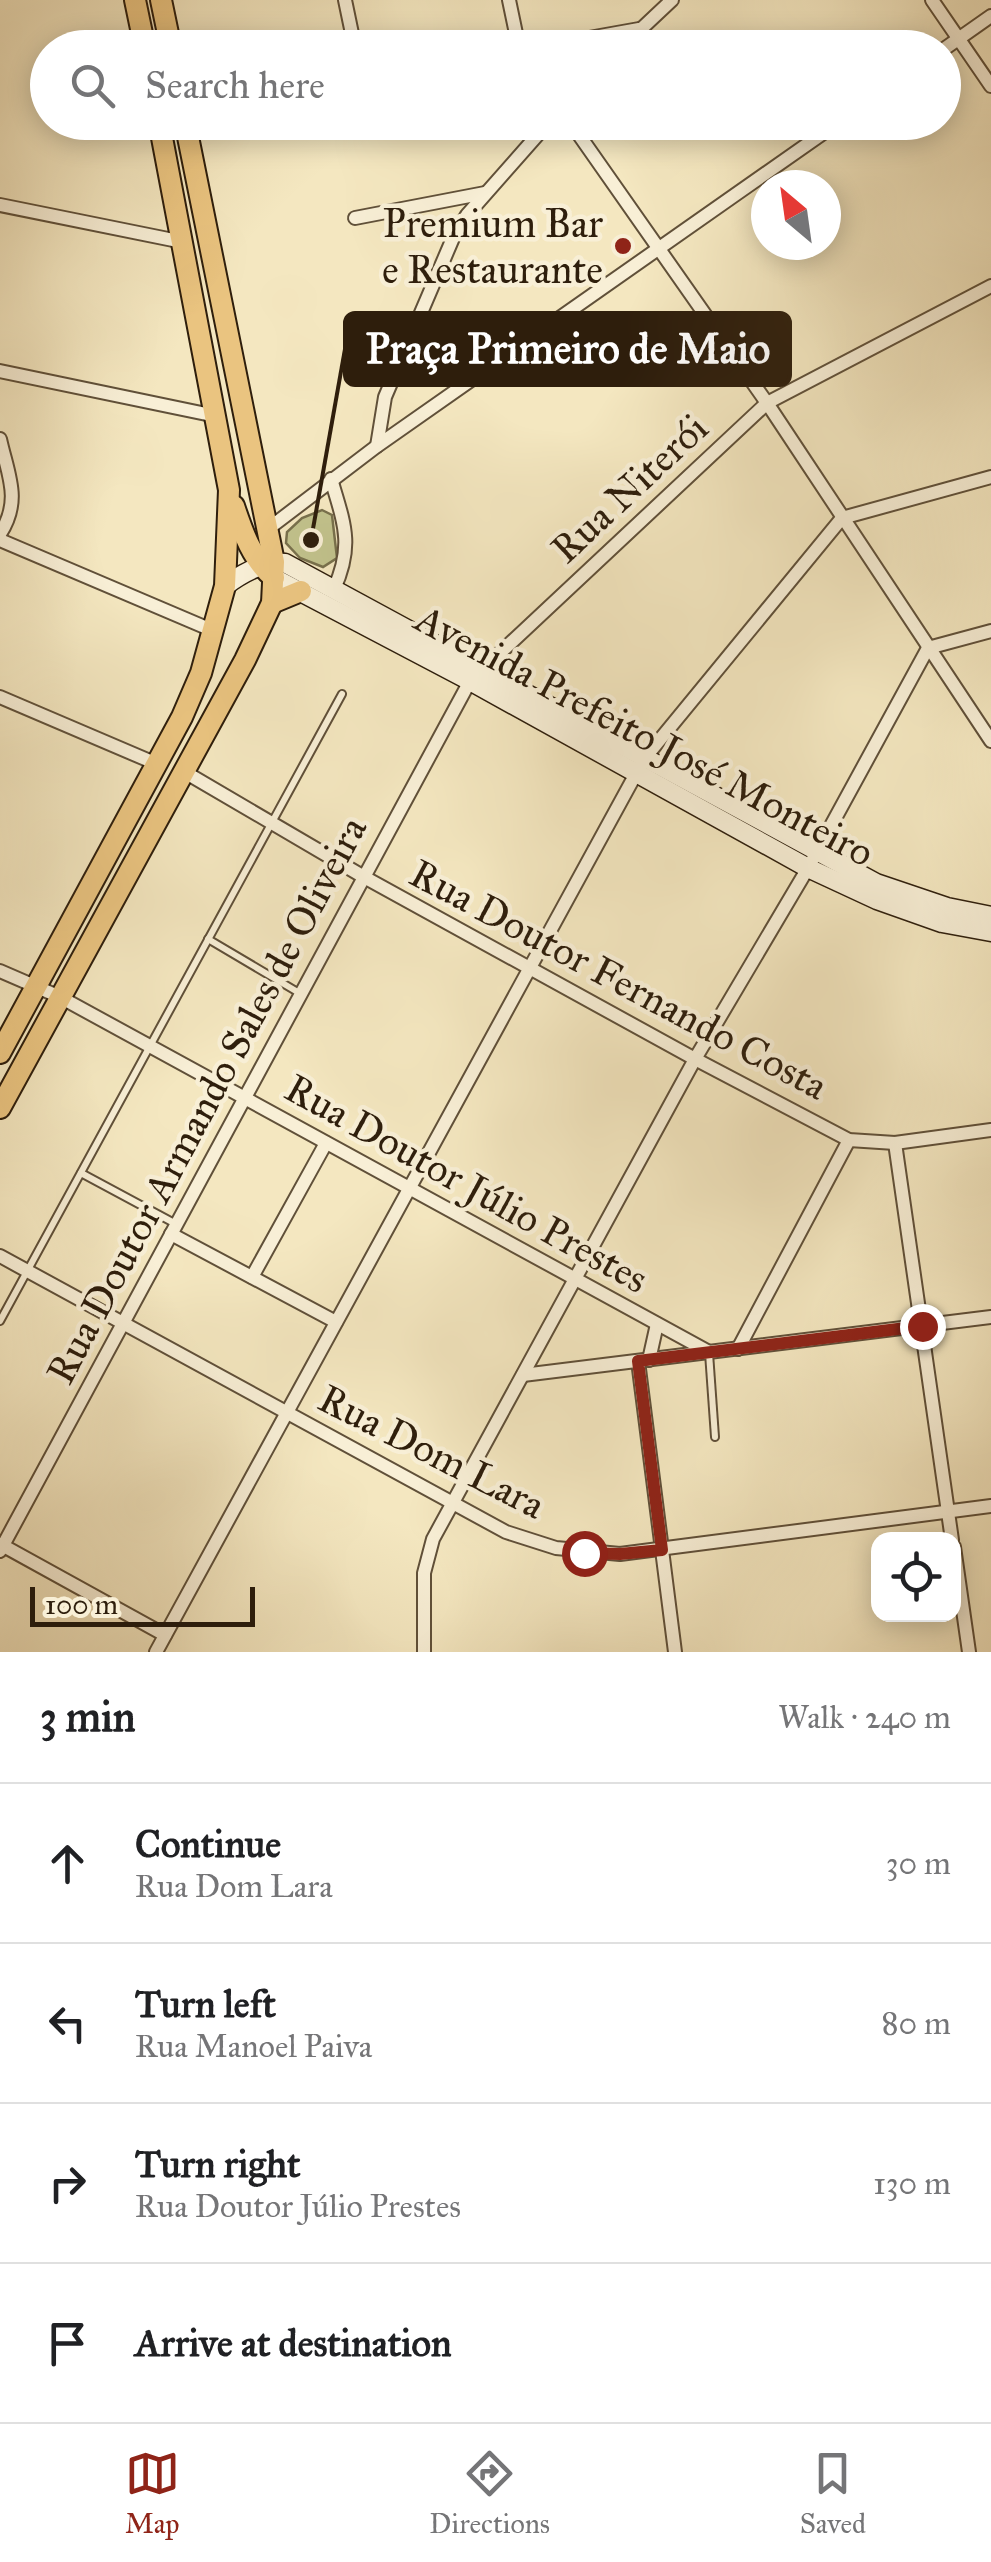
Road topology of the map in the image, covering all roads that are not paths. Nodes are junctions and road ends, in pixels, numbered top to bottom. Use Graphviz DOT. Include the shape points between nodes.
graph roads {
  1 [pos="135,0"];
  2 [pos="161,0"];
  3 [pos="345,0"];
  4 [pos="508,0"];
  5 [pos="672,0"];
  6 [pos="932,0"];
  7 [pos="991,16"];
  8 [pos="639,29"];
  9 [pos="141,30"];
  10 [pos="167,30"];
  11 [pos="351,30"];
  12 [pos="515,30"];
  13 [pos="633,30"];
  14 [pos="953,30"];
  15 [pos="961,37"];
  16 [pos="961,41"];
  17 [pos="991,86"];
  18 [pos="162,140"];
  19 [pos="189,140"];
  20 [pos="533,140"];
  21 [pos="583,140"];
  22 [pos="814,140"];
  23 [pos="485,193"];
  24 [pos="0,205"];
  25 [pos="355,218"];
  26 [pos="182,242"];
  27 [pos="659,249"];
  28 [pos="991,286"];
  29 [pos="0,372"];
  30 [pos="767,404"];
  31 [pos="216,416"];
  32 [pos="0,438"];
  33 [pos="377,446"];
  34 [pos="991,477"];
  35 [pos="332,480"];
  36 [pos="228,490"];
  37 [pos="842,518"];
  38 [pos="268,529"];
  39 [pos="0,537"];
  40 [pos="246,540"];
  41 [pos="270,569"];
  42 [pos="304,582"];
  43 [pos="224,586"];
  44 [pos="334,589"];
  45 [pos="272,603"];
  46 [pos="214,631"];
  47 [pos="991,631"];
  48 [pos="928,648"];
  49 [pos="475,675"];
  50 [pos="342,694"];
  51 [pos="0,697"];
  52 [pos="991,741"];
  53 [pos="157,764"];
  54 [pos="641,766"];
  55 [pos="184,771"];
  56 [pos="272,822"];
  57 [pos="817,850"];
  58 [pos="808,868"];
  59 [pos="364,877"];
  60 [pos="991,916"];
  61 [pos="991,932"];
  62 [pos="208,939"];
  63 [pos="530,968"];
  64 [pos="0,971"];
  65 [pos="36,986"];
  66 [pos="301,994"];
  67 [pos="60,997"];
  68 [pos="150,1047"];
  69 [pos="0,1053"];
  70 [pos="694,1059"];
  71 [pos="244,1098"];
  72 [pos="0,1108"];
  73 [pos="991,1130"];
  74 [pos="850,1140"];
  75 [pos="326,1143"];
  76 [pos="895,1144"];
  77 [pos="81,1173"];
  78 [pos="410,1188"];
  79 [pos="174,1229"];
  80 [pos="0,1256"];
  81 [pos="27,1271"];
  82 [pos="252,1277"];
  83 [pos="575,1281"];
  84 [pos="991,1317"];
  85 [pos="0,1321"];
  86 [pos="336,1322"];
  87 [pos="123,1323"];
  88 [pos="657,1324"];
  89 [pos="922,1326"];
  90 [pos="738,1349"];
  91 [pos="709,1352"];
  92 [pos="643,1361"];
  93 [pos="523,1375"];
  94 [pos="287,1413"];
  95 [pos="715,1436"];
  96 [pos="452,1503"];
  97 [pos="991,1506"];
  98 [pos="948,1512"];
  99 [pos="951,1532"];
  100 [pos="1,1547"];
  101 [pos="662,1550"];
  102 [pos="961,1601"];
  103 [pos="165,1635"];
  104 [pos="156,1652"];
  105 [pos="424,1652"];
  106 [pos="675,1652"];
  107 [pos="968,1652"];
  1 -- 9 [label="main road"];
  2 -- 10 [label="main road"];
  3 -- 11 [label="street"];
  4 -- 12 [label="street"];
  5 -- 8 [label="street"];
  6 -- 14 [label="street"];
  7 -- 15 [label="street"];
  8 -- 13 [label="street"];
  16 -- 17 [label="street"];
  18 -- 26 [label="main road"];
  19 -- 38 [label="main road"];
  20 -- 23 [label="street"];
  21 -- 27 [label="street"];
  22 -- 27 [label="street"];
  23 -- 25 [label="street"];
  23 -- 33 [label="street" via="452,238 400,356"];
  24 -- 26 [label="street"];
  26 -- 31 [label="main road"];
  27 -- 30 [label="street"];
  27 -- 33 [label="street"];
  28 -- 30 [label="street, Rua Niterói"];
  29 -- 31 [label="street"];
  30 -- 37 [label="street"];
  30 -- 49 [label="street, Rua Niterói"];
  31 -- 36 [label="main road"];
  32 -- 39 [label="street" via="14,504"];
  33 -- 35 [label="street"];
  34 -- 37 [label="street"];
  35 -- 38 [label="street"];
  35 -- 44 [label="street" via="347,540"];
  36 -- 40 [label="main road"];
  36 -- 43 [label="main road"];
  37 -- 48 [label="street"];
  37 -- 54 [label="street"];
  38 -- 40 [label="main road"];
  38 -- 41 [label="main road"];
  39 -- 46 [label="street"];
  40 -- 41 [label="main road"];
  41 -- 42 [label="main road, Avenida Prefeito José Monteiro"];
  41 -- 43 [label="main road"];
  41 -- 45 [label="main road"];
  42 -- 44 [label="main road, Avenida Prefeito José Monteiro"];
  42 -- 45 [label="main road"];
  42 -- 49 [label="main road, Avenida Prefeito José Monteiro"];
  43 -- 46 [label="main road"];
  44 -- 49 [label="main road, Avenida Prefeito José Monteiro"];
  45 -- 55 [label="main road"];
  46 -- 53 [label="main road"];
  47 -- 48 [label="street"];
  48 -- 52 [label="street"];
  48 -- 57 [label="street"];
  49 -- 54 [label="main road, Avenida Prefeito José Monteiro"];
  49 -- 59 [label="street, Rua Doutor Armando Sales de Oliveira"];
  50 -- 56 [label="lane"];
  51 -- 53 [label="street"];
  53 -- 65 [label="main road"];
  54 -- 57 [label="main road, Avenida Prefeito José Monteiro"];
  54 -- 58 [label="main road, Avenida Prefeito José Monteiro"];
  54 -- 63 [label="street"];
  55 -- 56 [label="street, Rua Doutor Fernando Costa"];
  55 -- 67 [label="main road"];
  56 -- 59 [label="street, Rua Doutor Fernando Costa"];
  56 -- 62 [label="lane"];
  57 -- 58 [label="street"];
  57 -- 60 [label="main road, Avenida Prefeito José Monteiro" via="876,883"];
  58 -- 61 [label="main road, Avenida Prefeito José Monteiro" via="942,923"];
  58 -- 70 [label="street"];
  59 -- 63 [label="street, Rua Doutor Fernando Costa"];
  59 -- 66 [label="street, Rua Doutor Armando Sales de Oliveira"];
  62 -- 66 [label="lane"];
  62 -- 68 [label="lane"];
  63 -- 70 [label="street, Rua Doutor Fernando Costa"];
  63 -- 78 [label="street"];
  64 -- 65 [label="street, Rua Doutor Júlio Prestes"];
  65 -- 67 [label="street, Rua Doutor Júlio Prestes"];
  65 -- 69 [label="main road"];
  66 -- 71 [label="street, Rua Doutor Armando Sales de Oliveira"];
  67 -- 68 [label="street, Rua Doutor Júlio Prestes"];
  67 -- 72 [label="main road"];
  68 -- 71 [label="street, Rua Doutor Júlio Prestes"];
  68 -- 77 [label="lane"];
  70 -- 74 [label="street, Rua Doutor Fernando Costa"];
  70 -- 83 [label="street"];
  71 -- 75 [label="street, Rua Doutor Júlio Prestes"];
  71 -- 79 [label="street, Rua Doutor Armando Sales de Oliveira"];
  73 -- 76 [label="street, Rua Doutor Fernando Costa"];
  74 -- 76 [label="street, Rua Doutor Fernando Costa"];
  74 -- 90 [label="street"];
  75 -- 78 [label="street, Rua Doutor Júlio Prestes"];
  75 -- 82 [label="street"];
  76 -- 89 [label="street"];
  77 -- 79 [label="lane"];
  77 -- 81 [label="lane"];
  78 -- 83 [label="street, Rua Doutor Júlio Prestes"];
  78 -- 86 [label="street"];
  79 -- 82 [label="street"];
  79 -- 87 [label="street, Rua Doutor Armando Sales de Oliveira"];
  80 -- 81 [label="street, Rua Dom Lara"];
  81 -- 85 [label="lane"];
  81 -- 87 [label="street, Rua Dom Lara"];
  82 -- 86 [label="street"];
  83 -- 88 [label="street, Rua Doutor Júlio Prestes"];
  83 -- 93 [label="street"];
  84 -- 89 [label="street, Rua Doutor Júlio Prestes"];
  86 -- 94 [label="street"];
  87 -- 94 [label="street, Rua Dom Lara"];
  87 -- 100 [label="street, Rua Doutor Armando Sales de Oliveira"];
  88 -- 91 [label="street, Rua Doutor Júlio Prestes"];
  88 -- 92 [label="street"];
  89 -- 90 [label="street, Rua Doutor Júlio Prestes"];
  89 -- 98 [label="street"];
  90 -- 91 [label="street, Rua Doutor Júlio Prestes"];
  91 -- 92 [label="street, Rua Doutor Júlio Prestes"];
  91 -- 95 [label="lane"];
  92 -- 93 [label="street, Rua Doutor Júlio Prestes"];
  92 -- 101 [label="street"];
  93 -- 96 [label="street"];
  94 -- 96 [label="street, Rua Dom Lara"];
  94 -- 103 [label="street"];
  96 -- 101 [label="street, Rua Dom Lara" via="506,1532 556,1548"];
  96 -- 105 [label="street" via="424,1573"];
  97 -- 98 [label="street, Rua Dom Lara"];
  98 -- 99 [label="street"];
  98 -- 101 [label="street, Rua Dom Lara"];
  100 -- 103 [label="street"];
  101 -- 106 [label="street"];
  102 -- 107 [label="street"];
  103 -- 104 [label="street"];
}
